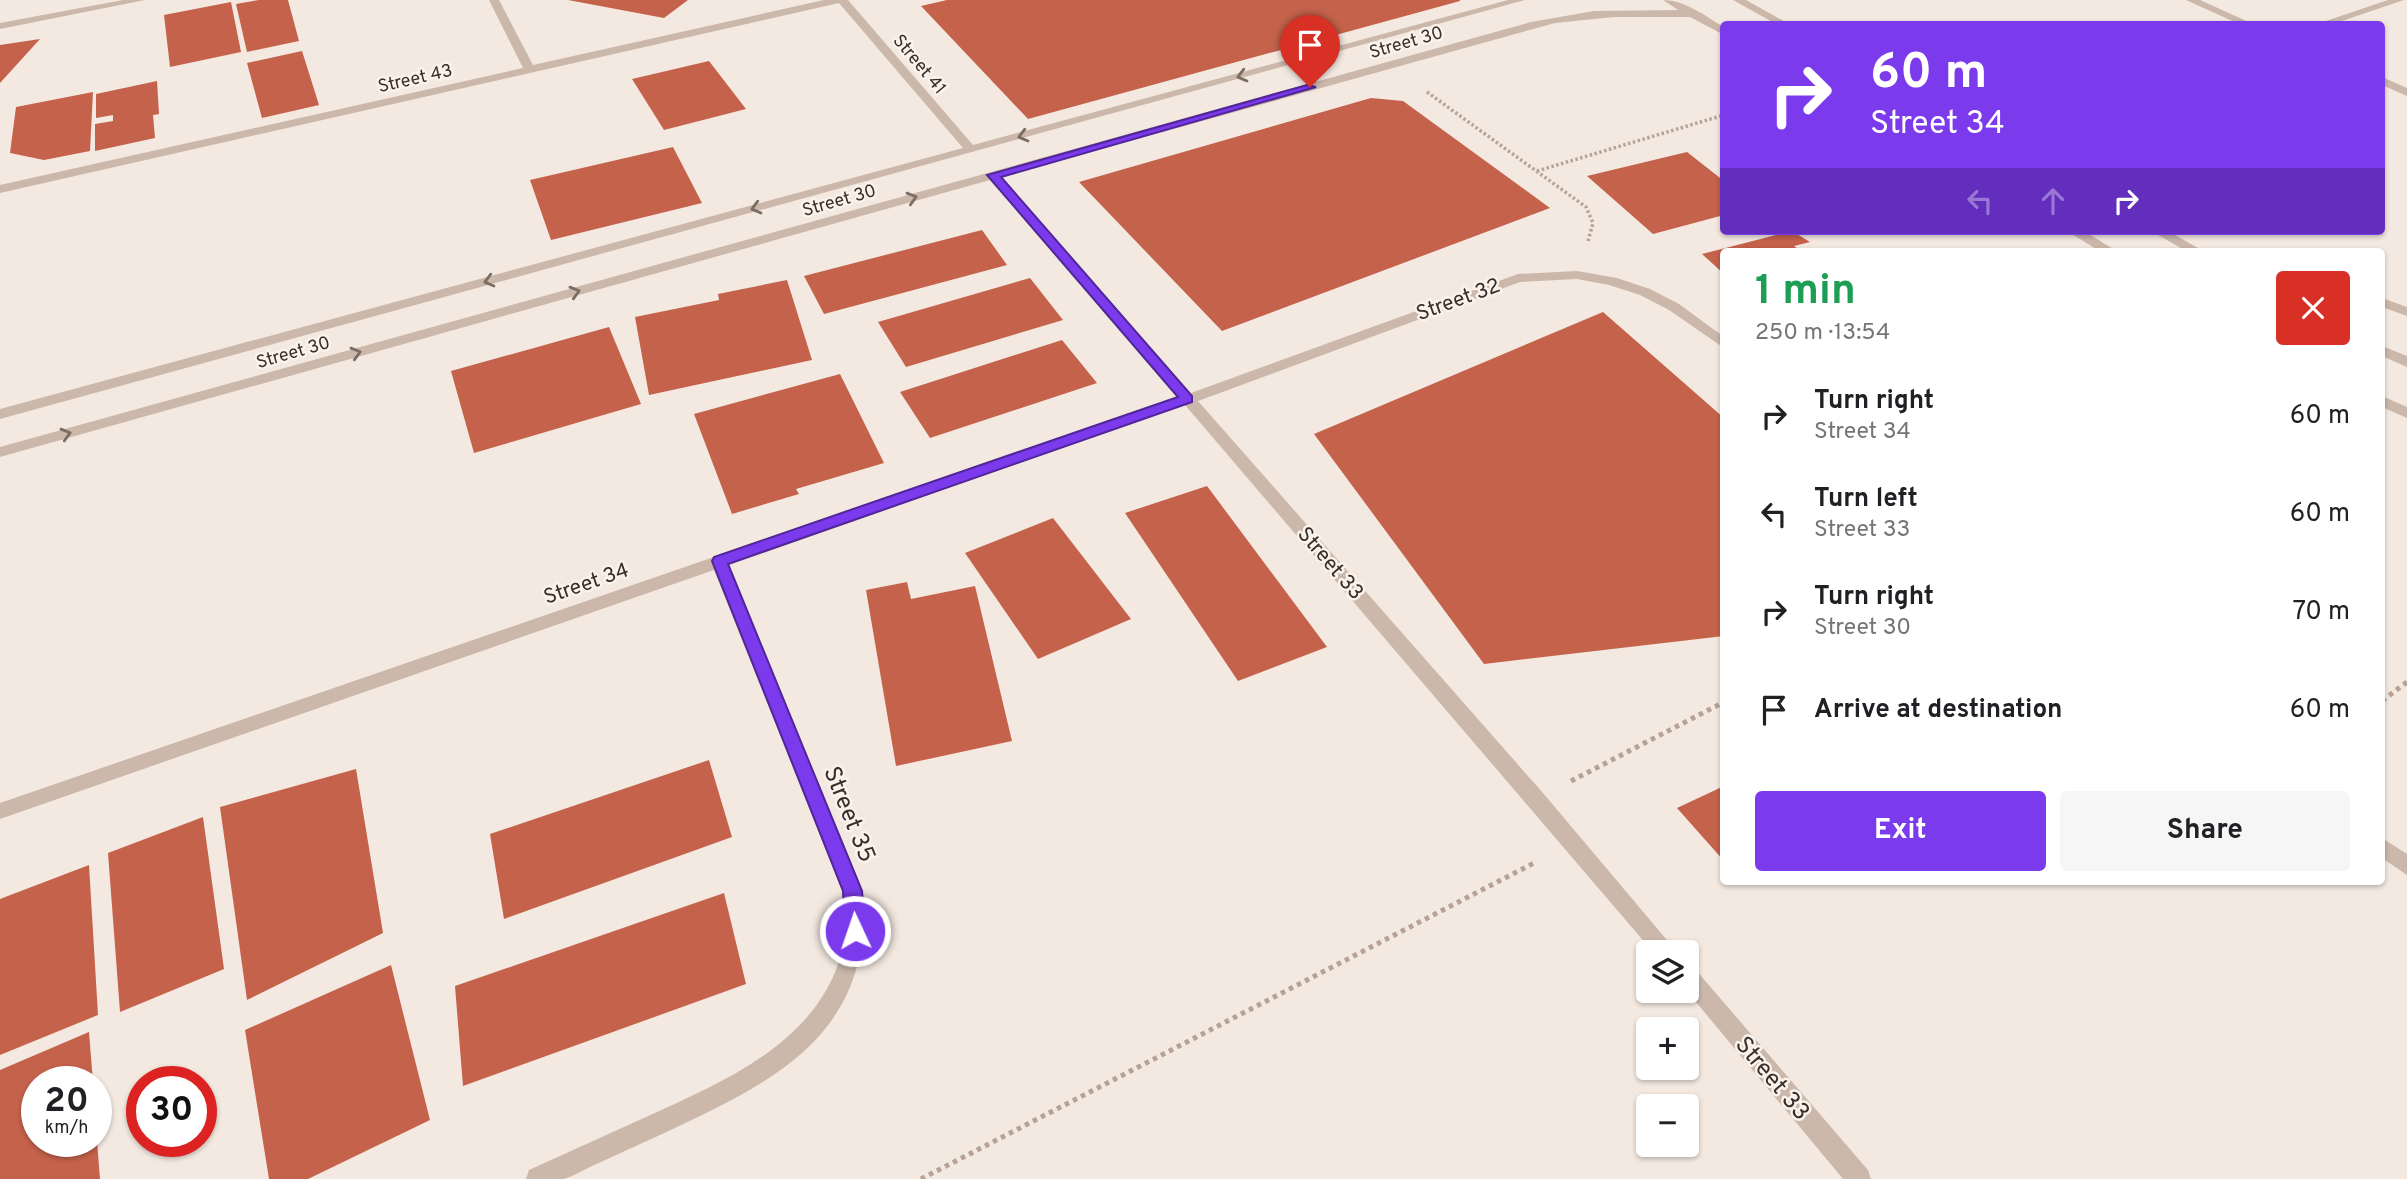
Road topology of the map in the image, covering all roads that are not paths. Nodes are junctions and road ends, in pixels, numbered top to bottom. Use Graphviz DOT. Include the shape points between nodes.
graph roads {
  1 [pos="140,0"];
  2 [pos="495,0"];
  3 [pos="840,0"];
  4 [pos="1520,0"];
  5 [pos="1668,0"];
  6 [pos="1738,0"];
  7 [pos="2191,0"];
  8 [pos="2399,0"];
  9 [pos="1693,14"];
  10 [pos="1777,21"];
  11 [pos="2240,21"];
  12 [pos="2332,21"];
  13 [pos="0,26"];
  14 [pos="1472,27"];
  15 [pos="1720,30"];
  16 [pos="530,70"];
  17 [pos="2385,82"];
  18 [pos="2407,92"];
  19 [pos="971,150"];
  20 [pos="993,175"];
  21 [pos="0,190"];
  22 [pos="873,192"];
  23 [pos="2081,235"];
  24 [pos="2166,235"];
  25 [pos="2104,248"];
  26 [pos="2190,248"];
  27 [pos="2385,303"];
  28 [pos="2407,312"];
  29 [pos="1720,341"];
  30 [pos="2385,351"];
  31 [pos="2407,362"];
  32 [pos="1188,399"];
  33 [pos="2385,402"];
  34 [pos="2407,413"];
  35 [pos="0,414"];
  36 [pos="0,452"];
  37 [pos="719,561"];
  38 [pos="0,811"];
  39 [pos="2385,848"];
  40 [pos="2407,866"];
  41 [pos="1657,940"];
  42 [pos="1699,990"];
  43 [pos="538,1179"];
  44 [pos="1859,1179"];
  1 -- 13 [label="street"];
  2 -- 16 [label="street"];
  3 -- 16 [label="street, Street 43"];
  3 -- 19 [label="street, Street 41"];
  4 -- 14 [label="street, Street 30"];
  5 -- 9 [label="street"];
  6 -- 10 [label="street"];
  7 -- 11 [label="street"];
  8 -- 12 [label="street"];
  9 -- 14 [label="street, Street 30" via="1589,14 1535,24"];
  9 -- 15 [label="street"];
  14 -- 19 [label="street, Street 30, one-way"];
  14 -- 20 [label="street, Street 30" via="1390,65"];
  16 -- 21 [label="street, Street 43"];
  17 -- 18 [label="street"];
  19 -- 22 [label="street, Street 30"];
  22 -- 20 [label="street, Street 30, one-way"];
  20 -- 32 [label="street, Street 33"];
  22 -- 35 [label="street, Street 30, one-way"];
  36 -- 22 [label="street, Street 30, one-way"];
  23 -- 25 [label="street"];
  24 -- 26 [label="street"];
  27 -- 28 [label="street"];
  29 -- 32 [label="street, Street 32" via="1674,307 1612,281 1577,275 1518,278"];
  30 -- 31 [label="street"];
  32 -- 37 [label="street, Street 34"];
  32 -- 41 [label="street, Street 33"];
  33 -- 34 [label="street"];
  37 -- 38 [label="street, Street 34"];
  37 -- 43 [label="street, Street 35" via="853,891 855,931 846,974 821,1016 786,1054 741,1085"];
  39 -- 40 [label="street"];
  42 -- 44 [label="street, Street 33"];
}
